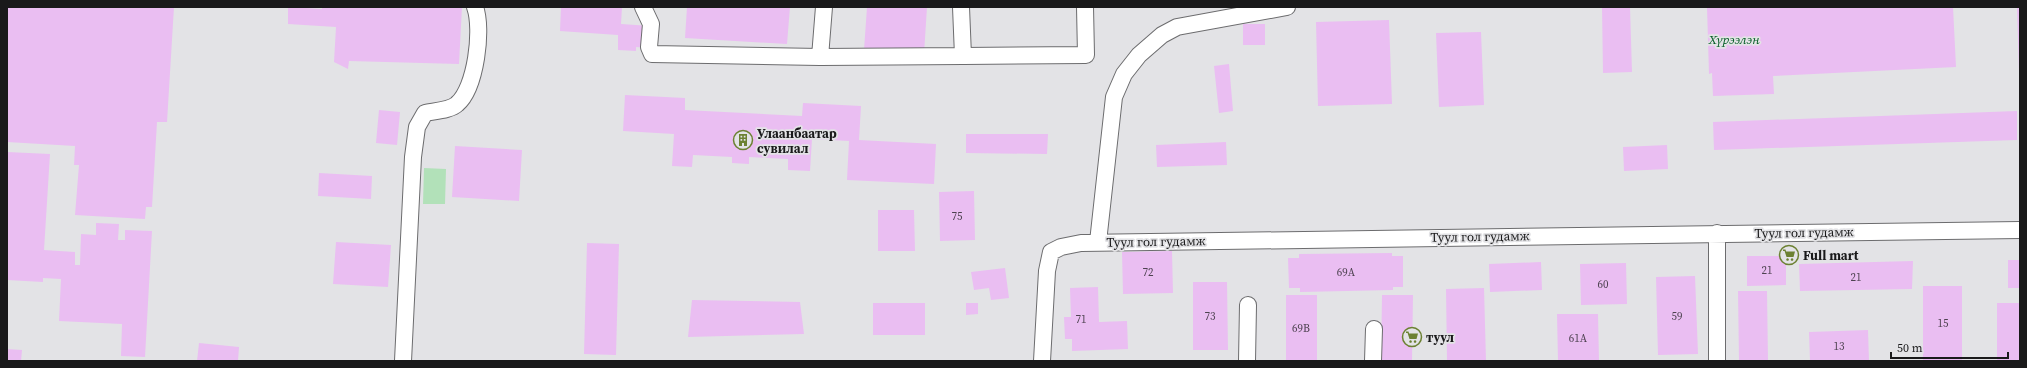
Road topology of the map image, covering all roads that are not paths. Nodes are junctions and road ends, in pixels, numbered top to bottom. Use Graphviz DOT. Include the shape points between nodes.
graph roads {
  1 [pos="475,7"];
  2 [pos="643,7"];
  3 [pos="824,7"];
  4 [pos="960,7"];
  5 [pos="1086,7"];
  6 [pos="1288,7"];
  7 [pos="963,56"];
  8 [pos="820,57"];
  9 [pos="2020,230"];
  10 [pos="1717,233"];
  11 [pos="1098,242"];
  12 [pos="1248,305"];
  13 [pos="1374,329"];
  14 [pos="404,361"];
  15 [pos="1042,361"];
  16 [pos="1247,361"];
  17 [pos="1373,361"];
  18 [pos="1717,361"];
  1 -- 14 [label="street" via="478,16 476,47 471,82 466,94 456,106 425,113 417,127 413,157"];
  2 -- 8 [label="street" via="651,24 649,48 652,54"];
  3 -- 8 [label="street"];
  4 -- 7 [label="street"];
  5 -- 7 [label="street" via="1086,54"];
  6 -- 11 [label="street" via="1177,27 1162,36 1135,60 1124,74 1114,97"];
  7 -- 8 [label="street"];
  9 -- 10 [label="street, Туул гол гудамж"];
  10 -- 11 [label="street, Туул гол гудамж"];
  10 -- 18 [label="street"];
  11 -- 15 [label="street, Туул гол гудамж" via="1061,247 1051,252 1047,271"];
  12 -- 16 [label="street"];
  13 -- 17 [label="street"];
}
